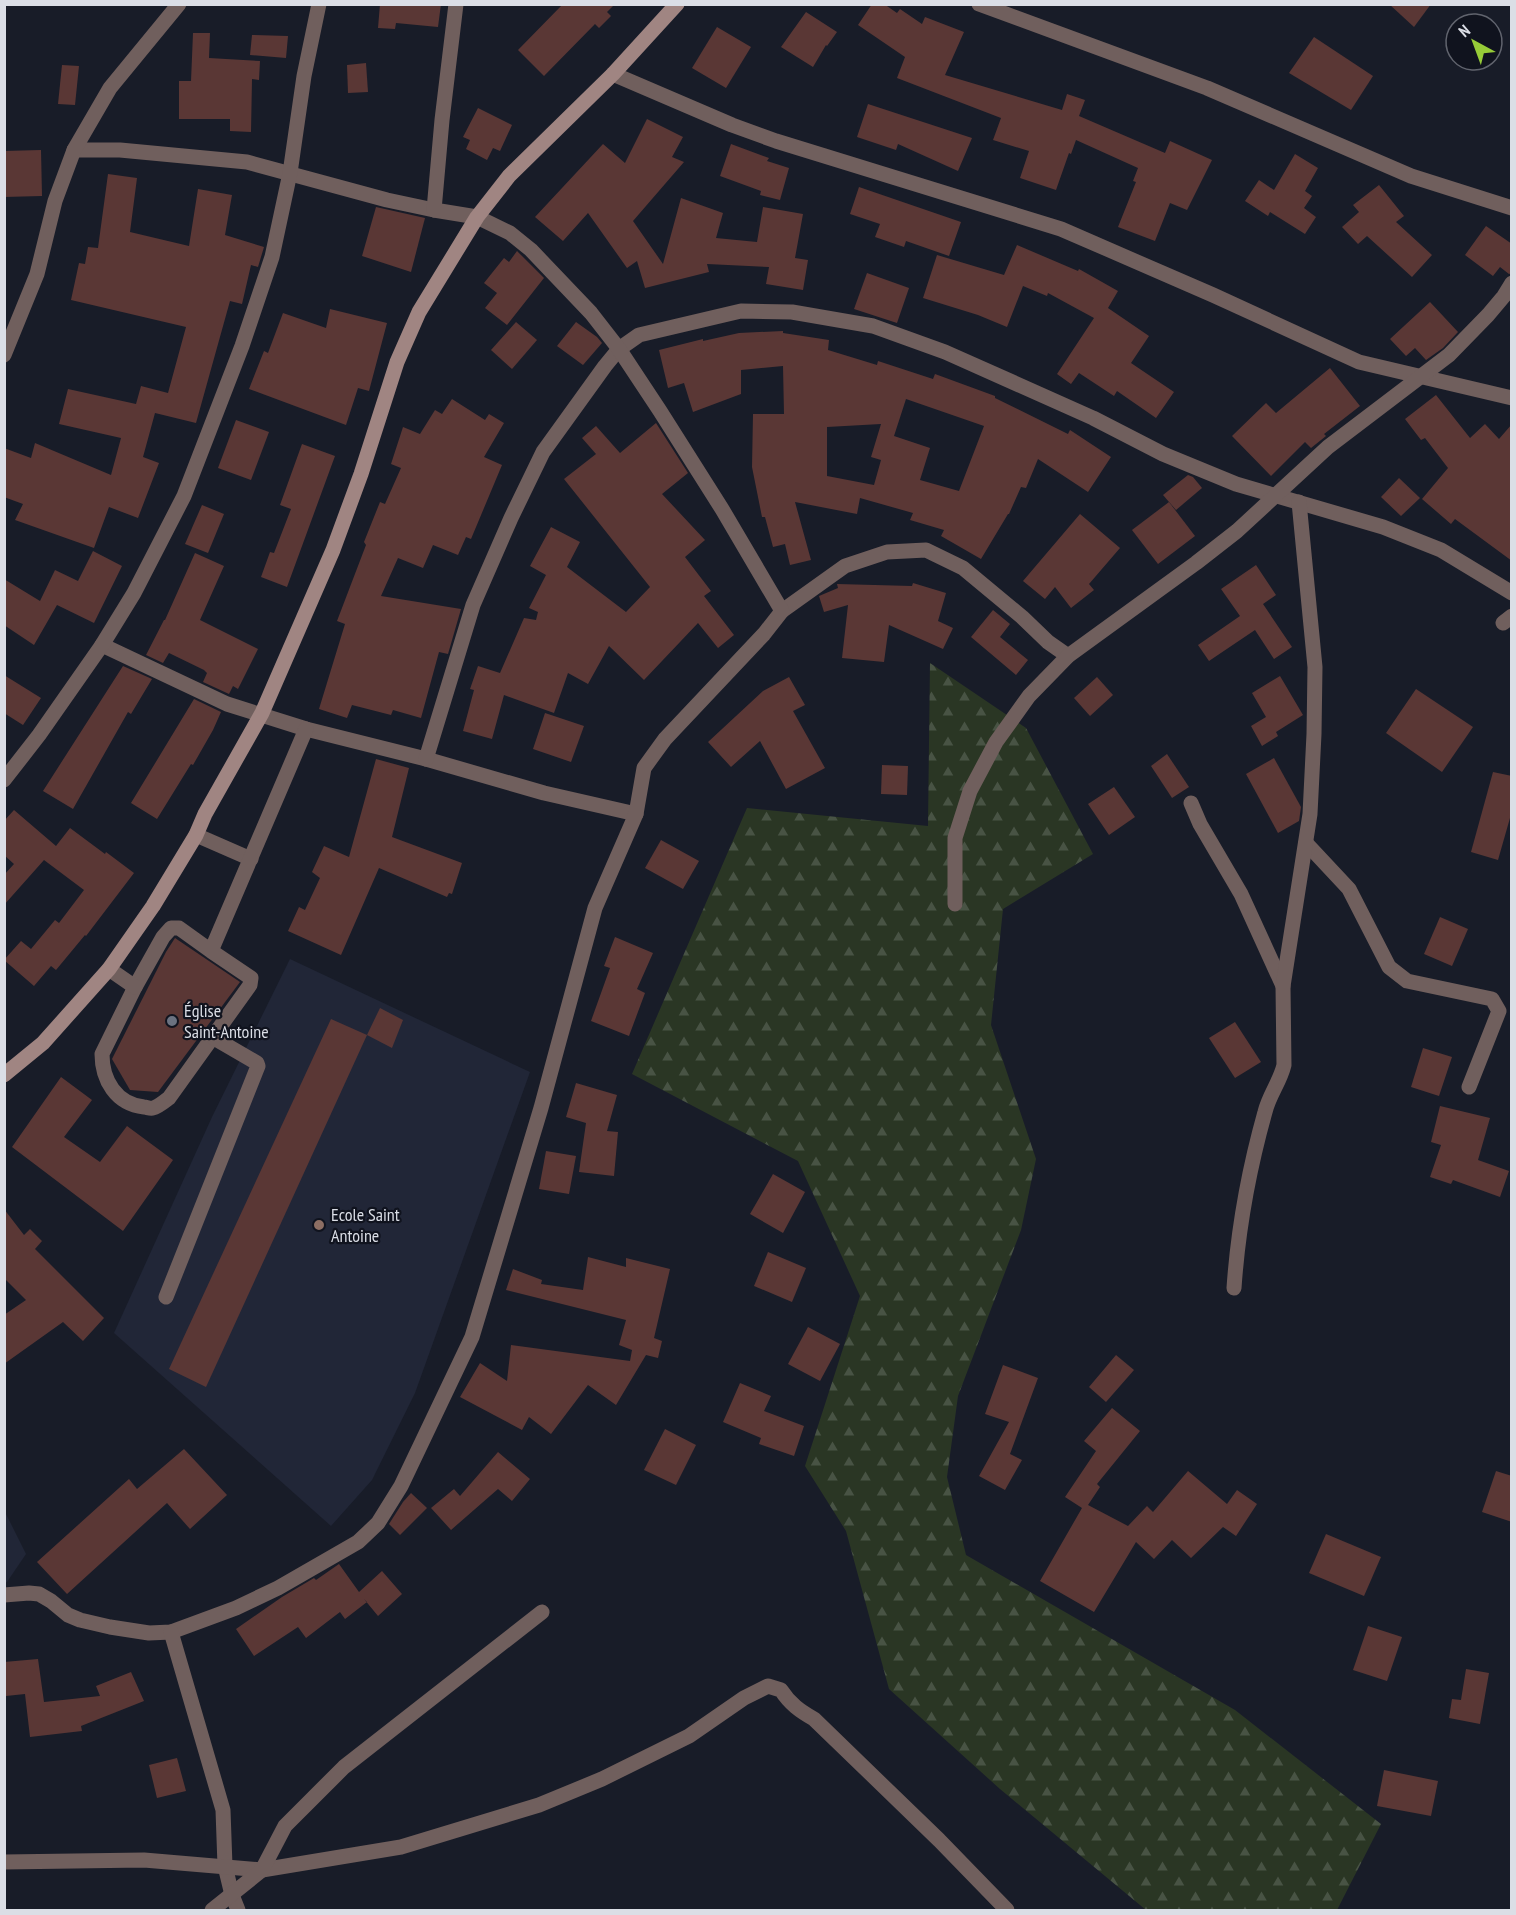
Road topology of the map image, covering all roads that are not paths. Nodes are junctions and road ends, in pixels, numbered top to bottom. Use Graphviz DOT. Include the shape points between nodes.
graph roads {
  1 [pos="179,4"];
  2 [pos="319,4"];
  3 [pos="456,4"];
  4 [pos="677,4"];
  5 [pos="979,4"];
  6 [pos="613,74"];
  7 [pos="74,150"];
  8 [pos="290,173"];
  9 [pos="1512,208"];
  10 [pos="434,210"];
  11 [pos="477,217"];
  12 [pos="1512,283"];
  13 [pos="9,331"];
  14 [pos="619,349"];
  15 [pos="4,355"];
  16 [pos="1423,376"];
  17 [pos="1512,398"];
  18 [pos="1275,496"];
  19 [pos="1299,502"];
  20 [pos="1512,593"];
  21 [pos="782,611"];
  22 [pos="102,645"];
  23 [pos="1068,656"];
  24 [pos="262,714"];
  25 [pos="306,729"];
  26 [pos="426,759"];
  27 [pos="4,780"];
  28 [pos="1191,803"];
  29 [pos="636,814"];
  30 [pos="196,835"];
  31 [pos="1306,843"];
  32 [pos="251,859"];
  33 [pos="955,904"];
  34 [pos="211,951"];
  35 [pos="110,969"];
  36 [pos="1283,986"];
  37 [pos="135,987"];
  38 [pos="214,1038"];
  39 [pos="4,1075"];
  40 [pos="1469,1087"];
  41 [pos="1234,1288"];
  42 [pos="166,1297"];
  43 [pos="4,1595"];
  44 [pos="542,1612"];
  45 [pos="171,1632"];
  46 [pos="4,1862"];
  47 [pos="225,1866"];
  48 [pos="262,1870"];
  49 [pos="231,1895"];
  50 [pos="212,1911"];
  51 [pos="238,1911"];
  52 [pos="1006,1911"];
  1 -- 7 [label="street" via="110,88"];
  2 -- 8 [label="street"];
  3 -- 10 [label="street"];
  4 -- 6 [label="main road"];
  5 -- 9 [label="street" via="1207,88 1411,176"];
  6 -- 11 [label="main road" via="509,176"];
  6 -- 16 [label="street" via="743,129 1061,229 1359,362"];
  7 -- 8 [label="street" via="120,150 247,162"];
  7 -- 13 [label="street" via="55,201 37,273"];
  8 -- 10 [label="street"];
  8 -- 22 [label="street" via="272,256 184,496"];
  10 -- 11 [label="street"];
  11 -- 14 [label="street" via="510,233 531,250"];
  11 -- 24 [label="main road" via="419,312 397,362 333,550"];
  12 -- 16 [label="street" via="1488,315"];
  13 -- 15 [label="street"];
  14 -- 18 [label="street" via="639,335 741,311 792,312 873,326 966,361 1163,454"];
  14 -- 21 [label="street" via="723,509"];
  14 -- 26 [label="street" via="543,452 511,518 473,605"];
  16 -- 17 [label="street"];
  16 -- 18 [label="street" via="1328,447"];
  18 -- 19 [label="street"];
  18 -- 23 [label="street" via="1196,563"];
  19 -- 20 [label="street" via="1383,527 1441,550"];
  19 -- 31 [label="street" via="1316,667"];
  21 -- 23 [label="street" via="845,566 887,552 926,550 963,568"];
  21 -- 29 [label="street" via="665,739 644,768"];
  22 -- 24 [label="street" via="228,704"];
  22 -- 27 [label="street"];
  23 -- 33 [label="street" via="1029,696 996,742 970,791 955,838"];
  24 -- 25 [label="street"];
  24 -- 30 [label="main road"];
  25 -- 26 [label="street"];
  25 -- 32 [label="street"];
  26 -- 29 [label="street"];
  28 -- 36 [label="street" via="1241,894"];
  29 -- 45 [label="street" via="595,908 541,1108 472,1337 401,1486 378,1523 358,1542 278,1588"];
  30 -- 32 [label="street"];
  30 -- 35 [label="main road"];
  31 -- 36 [label="street"];
  31 -- 40 [label="street" via="1348,889 1389,967 1407,981 1492,999 1499,1011"];
  32 -- 34 [label="street"];
  34 -- 37 [label="street" via="179,928 171,928"];
  34 -- 38 [label="street" via="251,978"];
  35 -- 37 [label="street"];
  35 -- 39 [label="main road" via="43,1043"];
  36 -- 41 [label="street" via="1284,1065 1267,1104 1255,1147"];
  37 -- 38 [label="street" via="102,1054 106,1079 119,1098 134,1106 154,1108 169,1098"];
  38 -- 42 [label="street" via="258,1066"];
  43 -- 45 [label="street" via="39,1594 68,1615 110,1628"];
  44 -- 48 [label="street" via="345,1767 285,1826"];
  45 -- 47 [label="street" via="223,1810"];
  46 -- 47 [label="street" via="144,1860"];
  47 -- 48 [label="street"];
  47 -- 49 [label="street"];
  48 -- 49 [label="street"];
  48 -- 52 [label="street" via="401,1847 539,1805 689,1736 768,1686 781,1690 788,1701 814,1719"];
  49 -- 50 [label="street"];
  49 -- 51 [label="street"];
}
